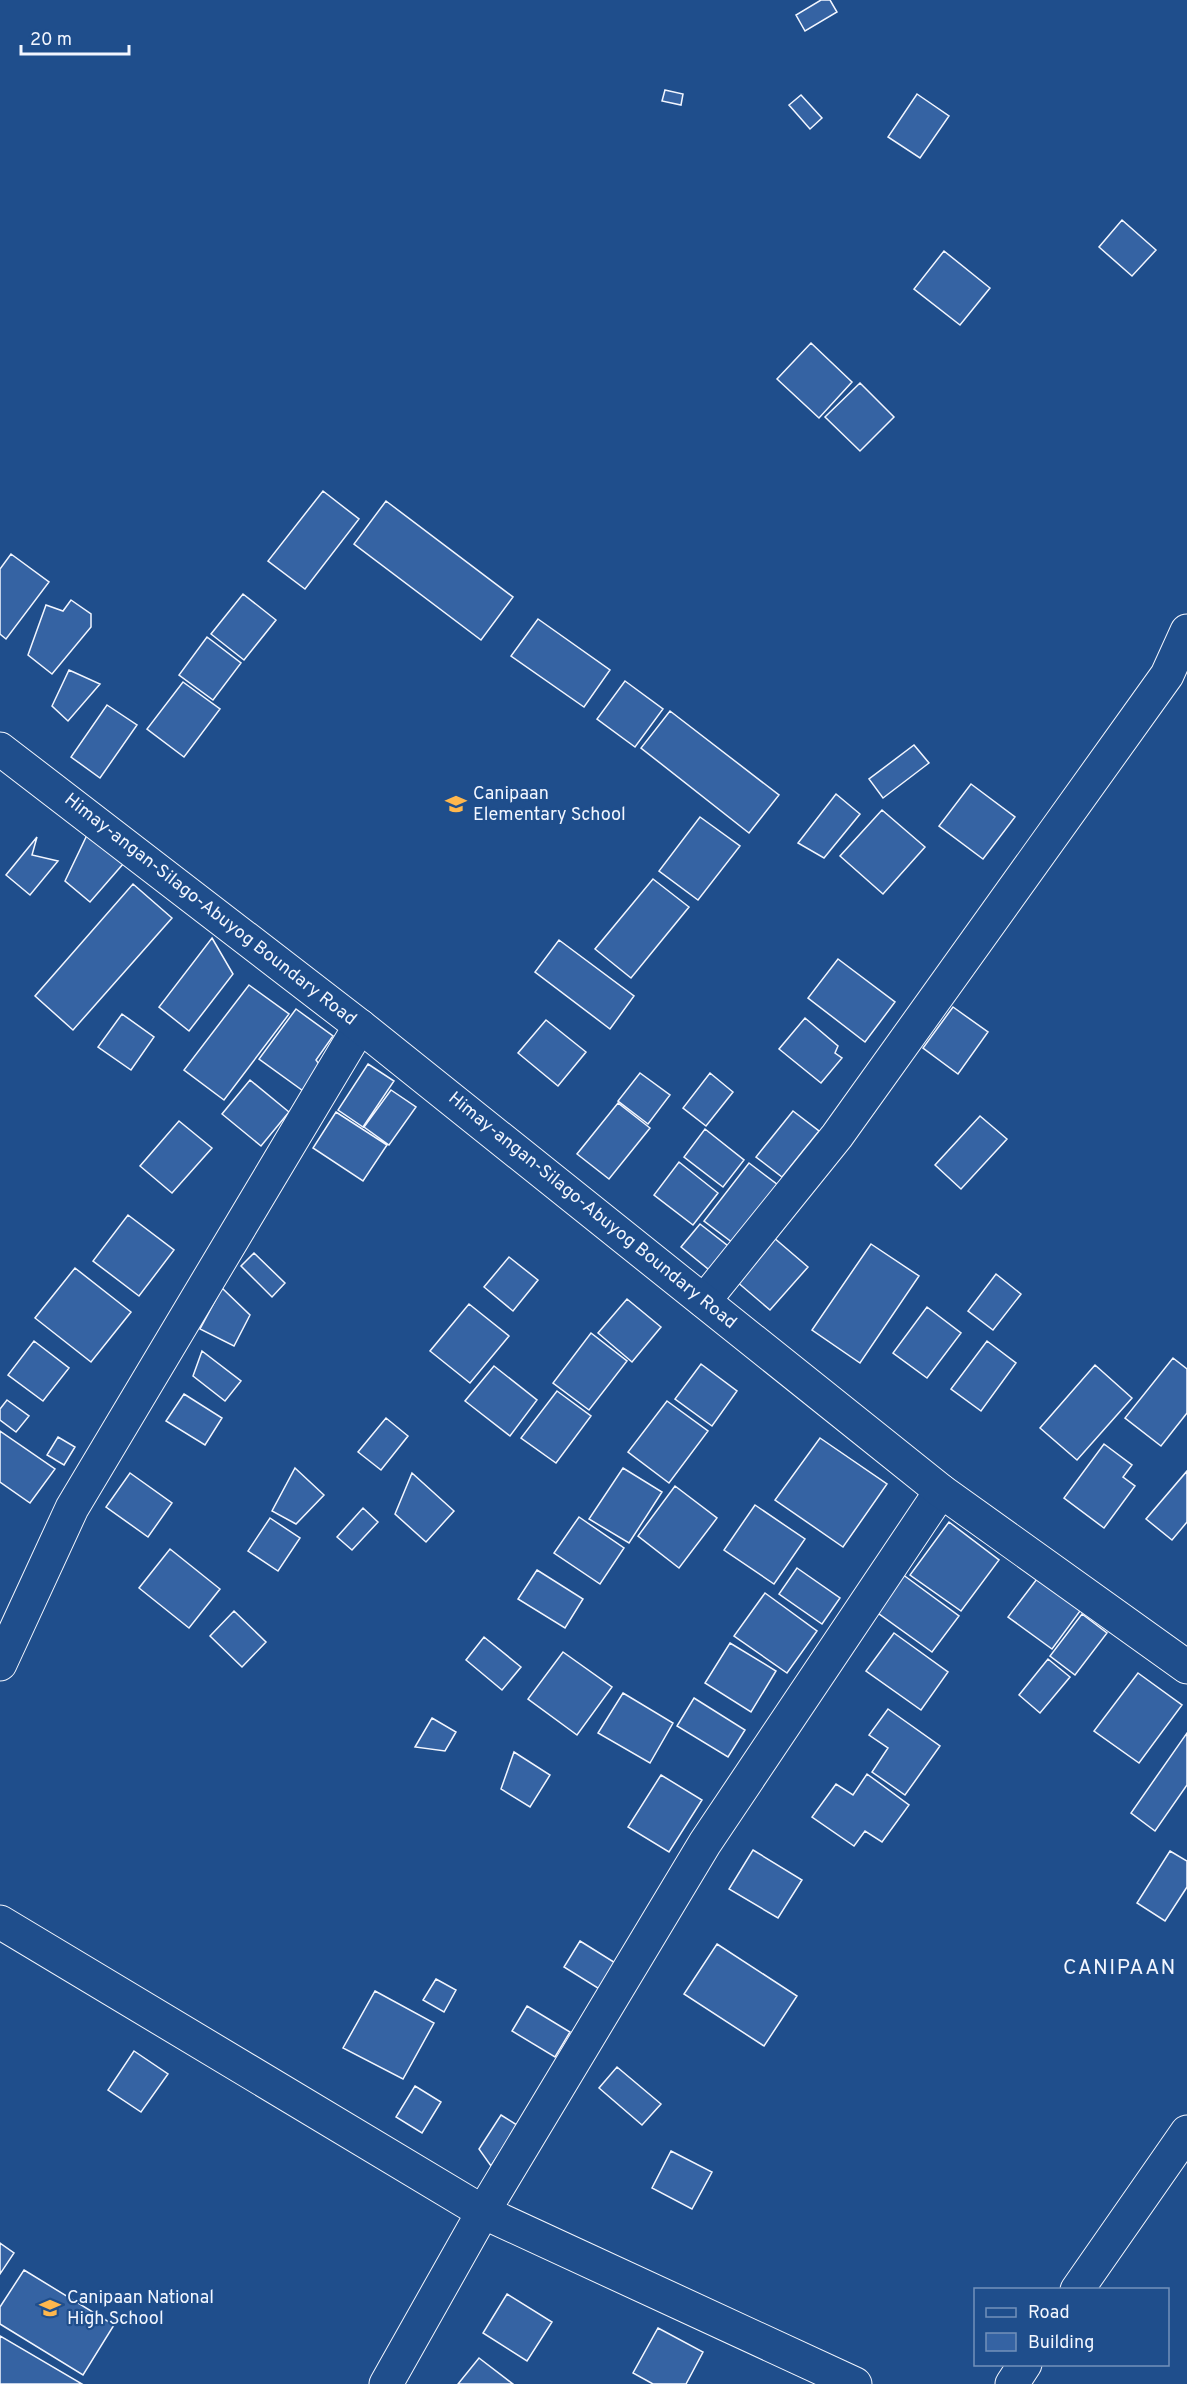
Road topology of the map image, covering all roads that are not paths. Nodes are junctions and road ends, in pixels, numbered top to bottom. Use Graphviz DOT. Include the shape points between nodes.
graph roads {
  1 [pos="1187,631"];
  2 [pos="0,749"];
  3 [pos="360,1026"];
  4 [pos="704,1301"];
  5 [pos="941,1491"];
  6 [pos="0,1664"];
  7 [pos="1187,1667"];
  8 [pos="0,1922"];
  9 [pos="1187,2132"];
  10 [pos="483,2212"];
  11 [pos="1078,2288"];
  12 [pos="1024,2366"];
  13 [pos="386,2384"];
  14 [pos="855,2384"];
  15 [pos="1012,2384"];
  1 -- 4 [label="street" via="1167,675 951,978 837,1136"];
  2 -- 3 [label="street, Himay-angan-Silago-Abuyog Boundary Road"];
  3 -- 4 [label="street, Himay-angan-Silago-Abuyog Boundary Road"];
  3 -- 6 [label="street" via="72,1508"];
  4 -- 5 [label="street, Himay-angan-Silago-Abuyog Boundary Road"];
  5 -- 7 [label="street, Himay-angan-Silago-Abuyog Boundary Road"];
  5 -- 10 [label="street" via="705,1843"];
  8 -- 10 [label="street"];
  9 -- 11 [label="street"];
  10 -- 13 [label="street"];
  10 -- 14 [label="street"];
  12 -- 15 [label="street"];
}
